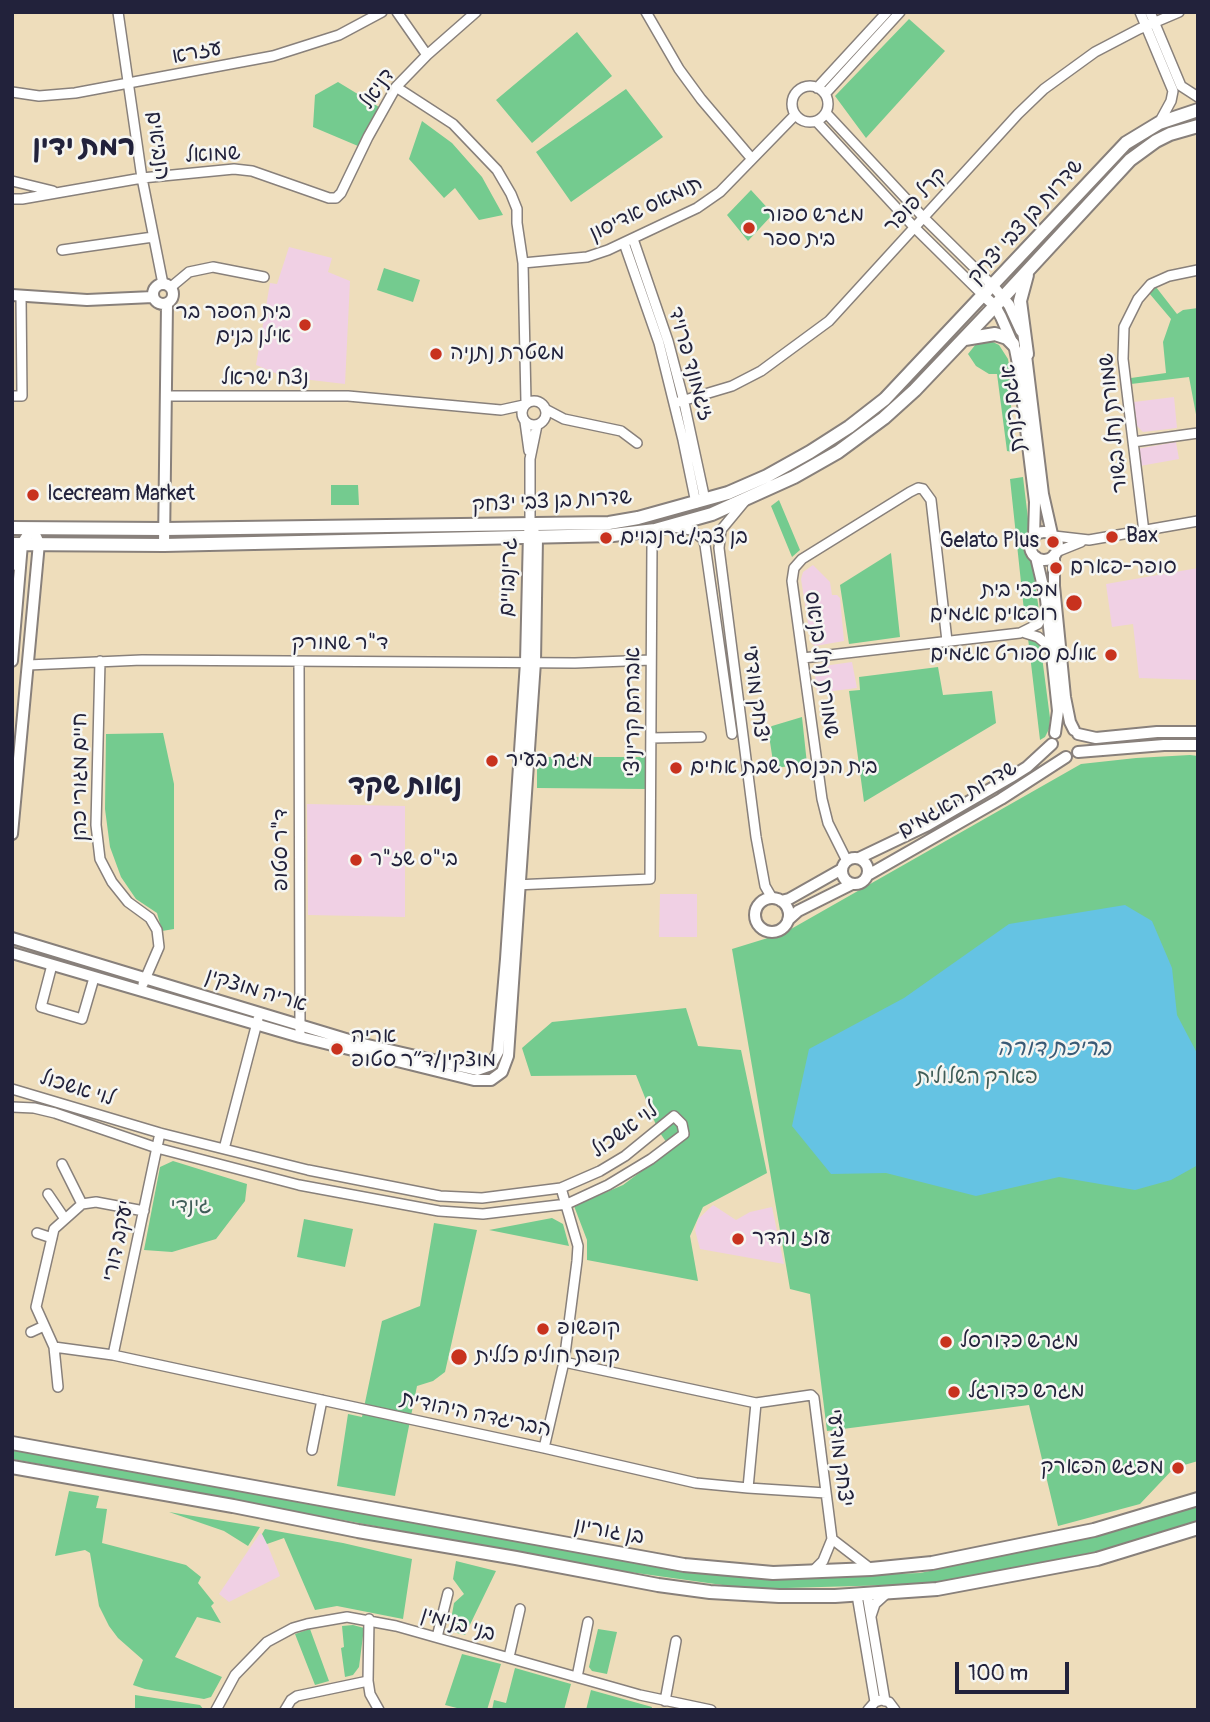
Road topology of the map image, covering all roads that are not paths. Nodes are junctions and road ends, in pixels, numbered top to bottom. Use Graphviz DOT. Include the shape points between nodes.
graph roads {
  1 [pos="118,12"];
  2 [pos="382,12"];
  3 [pos="397,12"];
  4 [pos="476,12"];
  5 [pos="646,12"];
  6 [pos="887,12"];
  7 [pos="900,12"];
  8 [pos="1139,12"];
  9 [pos="1150,12"];
  10 [pos="1179,12"];
  11 [pos="1150,24"];
  12 [pos="427,55"];
  13 [pos="130,84"];
  14 [pos="396,87"];
  15 [pos="821,91"];
  16 [pos="12,92"];
  17 [pos="1198,97"];
  18 [pos="1198,110"];
  19 [pos="826,113"];
  20 [pos="795,115"];
  21 [pos="816,121"];
  22 [pos="1159,123"];
  23 [pos="1198,126"];
  24 [pos="752,159"];
  25 [pos="142,178"];
  26 [pos="12,181"];
  27 [pos="54,192"];
  28 [pos="329,198"];
  29 [pos="12,199"];
  30 [pos="924,218"];
  31 [pos="915,228"];
  32 [pos="153,237"];
  33 [pos="629,241"];
  34 [pos="62,250"];
  35 [pos="523,263"];
  36 [pos="1030,268"];
  37 [pos="1198,270"];
  38 [pos="264,277"];
  39 [pos="167,285"];
  40 [pos="993,286"];
  41 [pos="17,295"];
  42 [pos="984,296"];
  43 [pos="153,297"];
  44 [pos="999,301"];
  45 [pos="167,304"];
  46 [pos="964,339"];
  47 [pos="1013,344"];
  48 [pos="1027,354"];
  49 [pos="527,377"];
  50 [pos="12,396"];
  51 [pos="166,396"];
  52 [pos="537,401"];
  53 [pos="679,402"];
  54 [pos="525,404"];
  55 [pos="545,409"];
  56 [pos="501,410"];
  57 [pos="564,419"];
  58 [pos="524,420"];
  59 [pos="540,423"];
  60 [pos="1198,433"];
  61 [pos="1133,442"];
  62 [pos="638,443"];
  63 [pos="530,459"];
  64 [pos="746,500"];
  65 [pos="700,502"];
  66 [pos="1198,522"];
  67 [pos="668,527"];
  68 [pos="12,528"];
  69 [pos="32,528"];
  70 [pos="164,529"];
  71 [pos="1144,532"];
  72 [pos="532,534"];
  73 [pos="1053,535"];
  74 [pos="1034,536"];
  75 [pos="1089,540"];
  76 [pos="39,543"];
  77 [pos="652,544"];
  78 [pos="163,545"];
  79 [pos="15,547"];
  80 [pos="1055,554"];
  81 [pos="1036,557"];
  82 [pos="19,566"];
  83 [pos="1047,607"];
  84 [pos="1020,633"];
  85 [pos="717,634"];
  86 [pos="947,641"];
  87 [pos="731,643"];
  88 [pos="1052,649"];
  89 [pos="803,659"];
  90 [pos="651,660"];
  91 [pos="12,661"];
  92 [pos="100,661"];
  93 [pos="299,662"];
  94 [pos="531,662"];
  95 [pos="28,665"];
  96 [pos="1076,732"];
  97 [pos="1198,733"];
  98 [pos="732,734"];
  99 [pos="701,737"];
  100 [pos="651,738"];
  101 [pos="1054,738"];
  102 [pos="1198,745"];
  103 [pos="1078,752"];
  104 [pos="1066,757"];
  105 [pos="12,834"];
  106 [pos="859,858"];
  107 [pos="845,865"];
  108 [pos="868,875"];
  109 [pos="852,884"];
  110 [pos="515,885"];
  111 [pos="776,900"];
  112 [pos="788,920"];
  113 [pos="12,938"];
  114 [pos="12,953"];
  115 [pos="52,965"];
  116 [pos="94,978"];
  117 [pos="147,979"];
  118 [pos="139,992"];
  119 [pos="260,1012"];
  120 [pos="300,1024"];
  121 [pos="257,1025"];
  122 [pos="300,1037"];
  123 [pos="491,1065"];
  124 [pos="491,1080"];
  125 [pos="12,1088"];
  126 [pos="12,1107"];
  127 [pos="160,1133"];
  128 [pos="157,1148"];
  129 [pos="224,1149"];
  130 [pos="62,1164"];
  131 [pos="561,1188"];
  132 [pos="48,1194"];
  133 [pos="82,1204"];
  134 [pos="567,1204"];
  135 [pos="144,1211"];
  136 [pos="65,1219"];
  137 [pos="37,1233"];
  138 [pos="52,1238"];
  139 [pos="44,1326"];
  140 [pos="31,1332"];
  141 [pos="54,1347"];
  142 [pos="113,1355"];
  143 [pos="564,1362"];
  144 [pos="58,1387"];
  145 [pos="322,1400"];
  146 [pos="756,1403"];
  147 [pos="16,1443"];
  148 [pos="544,1448"];
  149 [pos="312,1450"];
  150 [pos="12,1467"];
  151 [pos="748,1488"];
  152 [pos="826,1493"];
  153 [pos="1198,1499"];
  154 [pos="1198,1528"];
  155 [pos="832,1539"];
  156 [pos="871,1569"];
  157 [pos="813,1571"];
  158 [pos="887,1592"];
  159 [pos="448,1593"];
  160 [pos="862,1594"];
  161 [pos="835,1596"];
  162 [pos="520,1609"];
  163 [pos="860,1616"];
  164 [pos="871,1617"];
  165 [pos="369,1619"];
  166 [pos="588,1622"];
  167 [pos="437,1637"];
  168 [pos="676,1641"];
  169 [pos="509,1657"];
  170 [pos="577,1677"];
  171 [pos="368,1681"];
  172 [pos="666,1702"];
  173 [pos="876,1704"];
  174 [pos="217,1710"];
  175 [pos="285,1710"];
  176 [pos="379,1710"];
  177 [pos="711,1710"];
  178 [pos="895,1710"];
  1 -- 13 [label="street, הנביאים"];
  2 -- 13 [label="street, עזרא" via="339,35 273,56"];
  3 -- 12 [label="street"];
  4 -- 12 [label="street, דניאל"];
  5 -- 24 [label="street" via="679,69"];
  6 -- 15 [label="street"];
  7 -- 15 [label="street"];
  8 -- 11 [label="street"];
  9 -- 11 [label="street"];
  10 -- 11 [label="street, קרל פופר"];
  11 -- 17 [label="street" via="1181,86"];
  11 -- 22 [label="street" via="1172,91"];
  11 -- 30 [label="street, קרל פופר" via="1095,52 1044,89"];
  12 -- 14 [label="street, דניאל"];
  13 -- 16 [label="street, עזרא" via="39,96"];
  13 -- 25 [label="street, הנביאים"];
  14 -- 28 [label="street, דניאל" via="341,193"];
  14 -- 35 [label="street" via="453,124 497,170 517,209"];
  15 -- 19 [label="street" via="828,101"];
  15 -- 20 [label="street" via="806,87 795,94"];
  18 -- 22 [label="main road, שדרות בן צבי יצחק"];
  19 -- 21 [label="street"];
  19 -- 30 [label="street"];
  20 -- 21 [label="street" via="806,122"];
  20 -- 24 [label="street, תומאס אדיסון"];
  21 -- 31 [label="street"];
  22 -- 40 [label="main road, שדרות בן צבי יצחק" via="1113,156"];
  23 -- 36 [label="main road, שדרות בן צבי יצחק" via="1163,137 1130,160"];
  24 -- 33 [label="street, תומאס אדיסון" via="697,208"];
  25 -- 27 [label="street, שמואל"];
  25 -- 28 [label="street, שמואל" via="234,169"];
  25 -- 32 [label="street, הנביאים"];
  26 -- 27 [label="street, שמואל"];
  27 -- 29 [label="street, שמואל"];
  30 -- 31 [label="street, קרל פופר"];
  30 -- 40 [label="street"];
  31 -- 42 [label="street"];
  31 -- 53 [label="street, קרל פופר" via="829,321 781,358 732,386"];
  32 -- 34 [label="street"];
  32 -- 39 [label="street, הנביאים"];
  33 -- 35 [label="street, תומאס אדיסון" via="587,257"];
  33 -- 53 [label="street, זיגמונד פרויד" via="668,341"];
  35 -- 49 [label="street"];
  36 -- 44 [label="main road, שדרות בן צבי יצחק"];
  36 -- 48 [label="main road" via="1020,301"];
  37 -- 61 [label="street, שמורת נחל בשור" via="1152,285 1127,317 1122,348"];
  38 -- 39 [label="street" via="213,267 189,272"];
  39 -- 43 [label="street" via="155,288"];
  39 -- 45 [label="street" via="173,298"];
  40 -- 42 [label="main road, שדרות בן צבי יצחק"];
  40 -- 44 [label="street, אגם כנרת"];
  41 -- 43 [label="street" via="87,300"];
  41 -- 50 [label="street" via="22,396"];
  42 -- 44 [label="street, אגם כנרת"];
  42 -- 65 [label="main road, שדרות בן צבי יצחק" via="902,383 849,427 767,476"];
  43 -- 45 [label="street"];
  44 -- 46 [label="main road, שדרות בן צבי יצחק"];
  44 -- 47 [label="street, אגם כנרת"];
  44 -- 48 [label="street, אגם כנרת" via="1017,320"];
  45 -- 51 [label="street"];
  46 -- 47 [label="main road" via="995,334"];
  46 -- 64 [label="main road, שדרות בן צבי יצחק" via="896,408 855,441"];
  47 -- 74 [label="street, אגם כנרת" via="1035,502"];
  48 -- 73 [label="street, אגם כנרת" via="1043,494"];
  49 -- 52 [label="street"];
  49 -- 54 [label="street"];
  51 -- 56 [label="street, נצח ישראל" via="365,397"];
  51 -- 70 [label="street"];
  52 -- 54 [label="street"];
  52 -- 55 [label="street"];
  53 -- 65 [label="street, זיגמונד פרויד"];
  54 -- 56 [label="street"];
  54 -- 58 [label="street" via="521,411"];
  55 -- 57 [label="street"];
  55 -- 59 [label="street"];
  56 -- 58 [label="street"];
  57 -- 59 [label="street"];
  57 -- 62 [label="street" via="621,431"];
  58 -- 59 [label="street"];
  58 -- 63 [label="street"];
  59 -- 63 [label="street"];
  60 -- 61 [label="street"];
  61 -- 71 [label="street, שמורת נחל בשור"];
  63 -- 72 [label="street"];
  64 -- 67 [label="main road, שדרות בן צבי יצחק"];
  64 -- 87 [label="street, יצחק מודעי" via="725,523 720,539"];
  65 -- 72 [label="main road, שדרות בן צבי יצחק" via="624,521"];
  66 -- 71 [label="street"];
  67 -- 72 [label="main road, שדרות בן צבי יצחק" via="613,535"];
  67 -- 85 [label="street, יצחק מודעי" via="691,530 703,539"];
  68 -- 69 [label="main road, שדרות בן צבי יצחק"];
  69 -- 70 [label="main road, שדרות בן צבי יצחק"];
  69 -- 76 [label="street"];
  69 -- 79 [label="street"];
  70 -- 72 [label="main road, שדרות בן צבי יצחק"];
  70 -- 78 [label="street"];
  71 -- 75 [label="street"];
  72 -- 78 [label="main road, שדרות בן צבי יצחק"];
  72 -- 94 [label="street, גרינבויים"];
  73 -- 74 [label="street"];
  73 -- 75 [label="street"];
  73 -- 80 [label="street" via="1058,545"];
  74 -- 81 [label="street" via="1030,547"];
  75 -- 80 [label="street"];
  76 -- 78 [label="main road, שדרות בן צבי יצחק"];
  76 -- 79 [label="main road, שדרות בן צבי יצחק"];
  76 -- 95 [label="street"];
  77 -- 90 [label="street, אברהם קריניצי"];
  79 -- 82 [label="main road"];
  80 -- 81 [label="street" via="1046,559"];
  80 -- 96 [label="street" via="1064,687"];
  81 -- 83 [label="street"];
  82 -- 91 [label="street"];
  83 -- 84 [label="street" via="1038,624"];
  83 -- 88 [label="street"];
  84 -- 86 [label="street"];
  84 -- 88 [label="street" via="1038,637"];
  85 -- 87 [label="street"];
  85 -- 98 [label="street, יצחק מודעי"];
  86 -- 89 [label="street"];
  86 -- 89 [label="street, שמורת נחל בניאס" via="931,500 918,488 793,568"];
  87 -- 111 [label="street, יצחק מודעי" via="758,855 765,886"];
  88 -- 101 [label="street" via="1058,711"];
  89 -- 107 [label="street, שמורת נחל בניאס" via="821,799"];
  90 -- 94 [label="street, ד\"ר שמורק"];
  90 -- 100 [label="street, אברהם קריניצי"];
  92 -- 93 [label="street, ד\"ר שמורק"];
  92 -- 95 [label="street, ד\"ר שמורק"];
  92 -- 117 [label="street, חיים מגורי כהן" via="96,825 100,859 128,902 150,918 157,930 159,947"];
  93 -- 94 [label="street, ד\"ר שמורק"];
  93 -- 120 [label="street, ד\"ר סטופ"];
  94 -- 110 [label="street, גרינבויים"];
  95 -- 105 [label="street"];
  96 -- 97 [label="street" via="1096,738"];
  96 -- 101 [label="street" via="1065,728"];
  96 -- 103 [label="street" via="1081,743"];
  99 -- 100 [label="street"];
  100 -- 110 [label="street, אברהם קריניצי" via="650,880"];
  101 -- 104 [label="street" via="1056,753"];
  101 -- 106 [label="street, שדרות האגמים" via="1011,777"];
  102 -- 103 [label="street"];
  103 -- 104 [label="street"];
  104 -- 108 [label="street, שדרות האגמים"];
  106 -- 107 [label="street"];
  106 -- 108 [label="street" via="867,865"];
  107 -- 109 [label="street" via="844,878"];
  107 -- 111 [label="street" via="789,899"];
  108 -- 109 [label="street" via="863,882"];
  109 -- 112 [label="street"];
  110 -- 123 [label="street, גרינבויים" via="498,1052"];
  110 -- 124 [label="street, גרינבויים" via="508,1056 502,1072"];
  111 -- 112 [label="street" via="786,907"];
  111 -- 112 [label="street" via="766,899 758,906 759,926 776,932"];
  113 -- 117 [label="street, אריה מוצקין"];
  114 -- 115 [label="street, אריה מוצקין"];
  115 -- 116 [label="street, אריה מוצקין"];
  115 -- 116 [label="street" via="41,1007 82,1019"];
  116 -- 118 [label="street, אריה מוצקין"];
  117 -- 118 [label="street, חיים מגורי כהן"];
  117 -- 119 [label="street, אריה מוצקין"];
  118 -- 121 [label="street, אריה מוצקין"];
  119 -- 120 [label="street, אריה מוצקין"];
  119 -- 121 [label="street"];
  120 -- 122 [label="street, ד\"ר סטופ"];
  120 -- 123 [label="street, אריה מוצקין" via="359,1043 477,1070"];
  121 -- 122 [label="street, אריה מוצקין"];
  121 -- 129 [label="street"];
  122 -- 124 [label="street, אריה מוצקין" via="474,1080"];
  125 -- 127 [label="street, לוי אשכול"];
  126 -- 128 [label="street, לוי אשכול" via="55,1113"];
  127 -- 128 [label="street, יעקב דורי"];
  127 -- 129 [label="street, לוי אשכול"];
  128 -- 134 [label="street, לוי אשכול" via="299,1185 439,1211 483,1214"];
  128 -- 135 [label="street, יעקב דורי"];
  129 -- 131 [label="street, לוי אשכול" via="440,1196 482,1198"];
  130 -- 133 [label="street"];
  131 -- 134 [label="street"];
  131 -- 134 [label="street, לוי אשכול" via="625,1156 674,1116 682,1124 684,1134 650,1159"];
  132 -- 136 [label="street"];
  133 -- 135 [label="street" via="95,1197 110,1209 123,1202"];
  133 -- 136 [label="street"];
  134 -- 143 [label="street" via="578,1246"];
  135 -- 142 [label="street, יעקב דורי"];
  136 -- 138 [label="street"];
  137 -- 138 [label="street"];
  138 -- 139 [label="street" via="35,1296"];
  139 -- 140 [label="street"];
  139 -- 141 [label="street"];
  141 -- 142 [label="street, הבריגדה היהודית"];
  141 -- 144 [label="street"];
  142 -- 145 [label="street, הבריגדה היהודית"];
  143 -- 146 [label="street"];
  143 -- 148 [label="street"];
  145 -- 148 [label="street, הבריגדה היהודית"];
  145 -- 149 [label="street"];
  146 -- 151 [label="street"];
  146 -- 152 [label="street, יצחק מודעי" via="814,1398"];
  147 -- 157 [label="main road, בן גוריון" via="684,1565 773,1573"];
  148 -- 151 [label="street, הבריגדה היהודית" via="696,1483"];
  150 -- 161 [label="main road, בן גוריון" via="658,1585 743,1594"];
  151 -- 152 [label="street, הבריגדה היהודית"];
  152 -- 155 [label="street, יצחק מודעי"];
  153 -- 156 [label="main road, בן גוריון" via="1017,1547"];
  154 -- 158 [label="main road, בן גוריון" via="1097,1559 937,1589"];
  155 -- 156 [label="street, יצחק מודעי"];
  155 -- 157 [label="street, יצחק מודעי"];
  156 -- 157 [label="main road, בן גוריון"];
  158 -- 160 [label="main road, בן גוריון"];
  158 -- 164 [label="street" via="875,1604"];
  159 -- 167 [label="street"];
  160 -- 161 [label="main road, בן גוריון"];
  160 -- 163 [label="street"];
  160 -- 164 [label="street"];
  161 -- 163 [label="street"];
  162 -- 169 [label="street"];
  163 -- 173 [label="street"];
  164 -- 173 [label="street"];
  165 -- 167 [label="street, בני בנימין"];
  165 -- 171 [label="street"];
  165 -- 174 [label="street, בני בנימין" via="321,1620 278,1635 245,1663"];
  166 -- 170 [label="street"];
  167 -- 169 [label="street, בני בנימין"];
  168 -- 172 [label="street"];
  169 -- 170 [label="street, בני בנימין"];
  170 -- 172 [label="street, בני בנימין"];
  171 -- 175 [label="street" via="297,1696"];
  171 -- 176 [label="street"];
  172 -- 177 [label="street, בני בנימין"];
  173 -- 178 [label="street" via="892,1704"];
}
